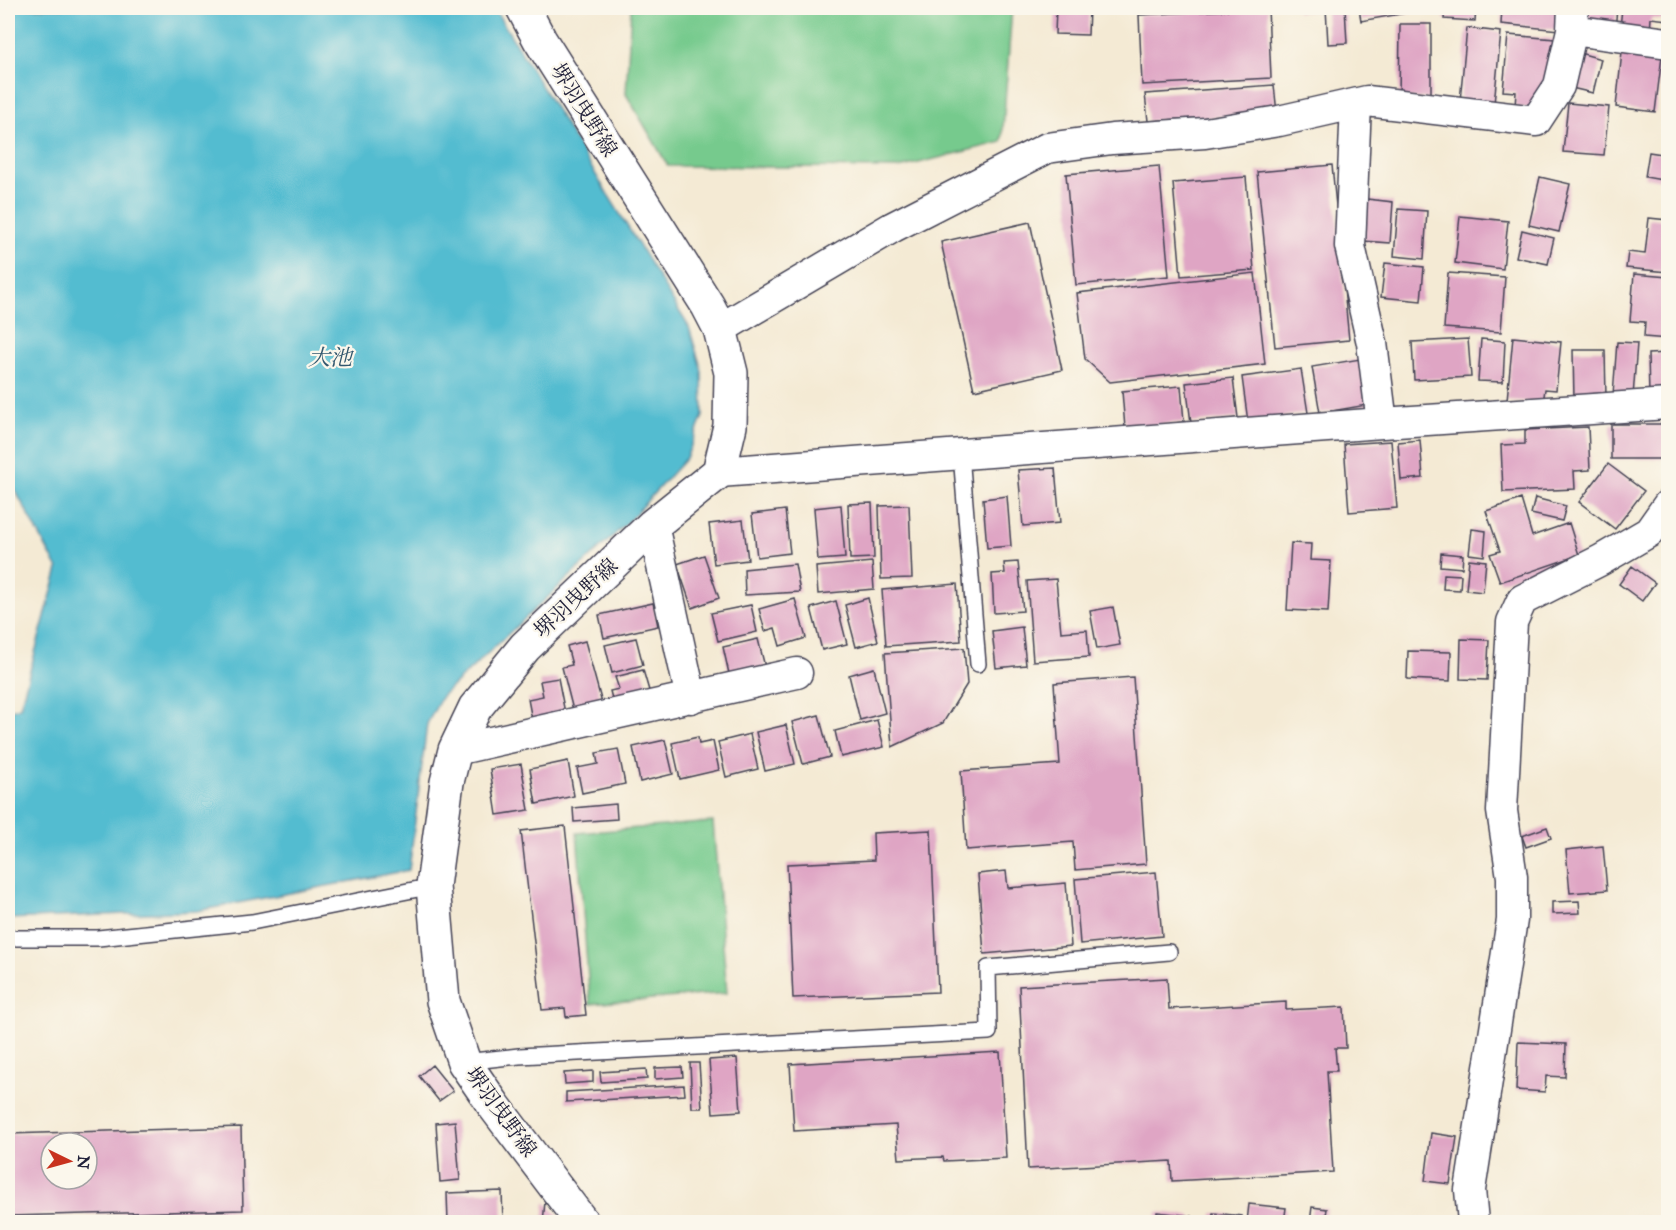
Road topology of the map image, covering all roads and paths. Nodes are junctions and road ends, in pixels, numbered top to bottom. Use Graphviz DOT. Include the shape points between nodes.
graph roads {
  1 [pos="524,8"];
  2 [pos="1572,19"];
  3 [pos="1668,43"];
  4 [pos="1356,104"];
  5 [pos="720,329"];
  6 [pos="1668,404"];
  7 [pos="1382,423"];
  8 [pos="961,454"];
  9 [pos="719,472"];
  10 [pos="1668,505"];
  11 [pos="653,525"];
  12 [pos="978,664"];
  13 [pos="797,673"];
  14 [pos="691,698"];
  15 [pos="455,750"];
  16 [pos="433,886"];
  17 [pos="8,938"];
  18 [pos="1169,952"];
  19 [pos="464,1062"];
  20 [pos="582,1222"];
  21 [pos="1473,1222"];
  1 -- 5 [label="main road, 堺羽曳野線" via="540,40"];
  2 -- 3 [label="street"];
  2 -- 4 [label="street" via="1559,86 1536,121 1367,101"];
  4 -- 5 [label="street" via="1205,133 1047,148 893,227"];
  4 -- 7 [label="street" via="1350,246 1372,344"];
  5 -- 9 [label="main road, 堺羽曳野線" via="731,373 731,405"];
  6 -- 7 [label="street"];
  7 -- 8 [label="street"];
  8 -- 9 [label="street"];
  8 -- 12 [label="lane"];
  9 -- 11 [label="main road, 堺羽曳野線"];
  10 -- 21 [label="street" via="1648,532 1522,600 1512,622 1502,811 1512,877 1512,920 1470,1190"];
  11 -- 14 [label="street"];
  11 -- 15 [label="main road, 堺羽曳野線" via="525,647 475,708"];
  13 -- 14 [label="street"];
  14 -- 15 [label="street"];
  15 -- 16 [label="main road, 堺羽曳野線"];
  16 -- 17 [label="lane" via="252,922 98,938"];
  16 -- 19 [label="main road, 堺羽曳野線" via="443,1001"];
  18 -- 19 [label="lane" via="988,968 989,1032"];
  19 -- 20 [label="main road, 堺羽曳野線"];
}
